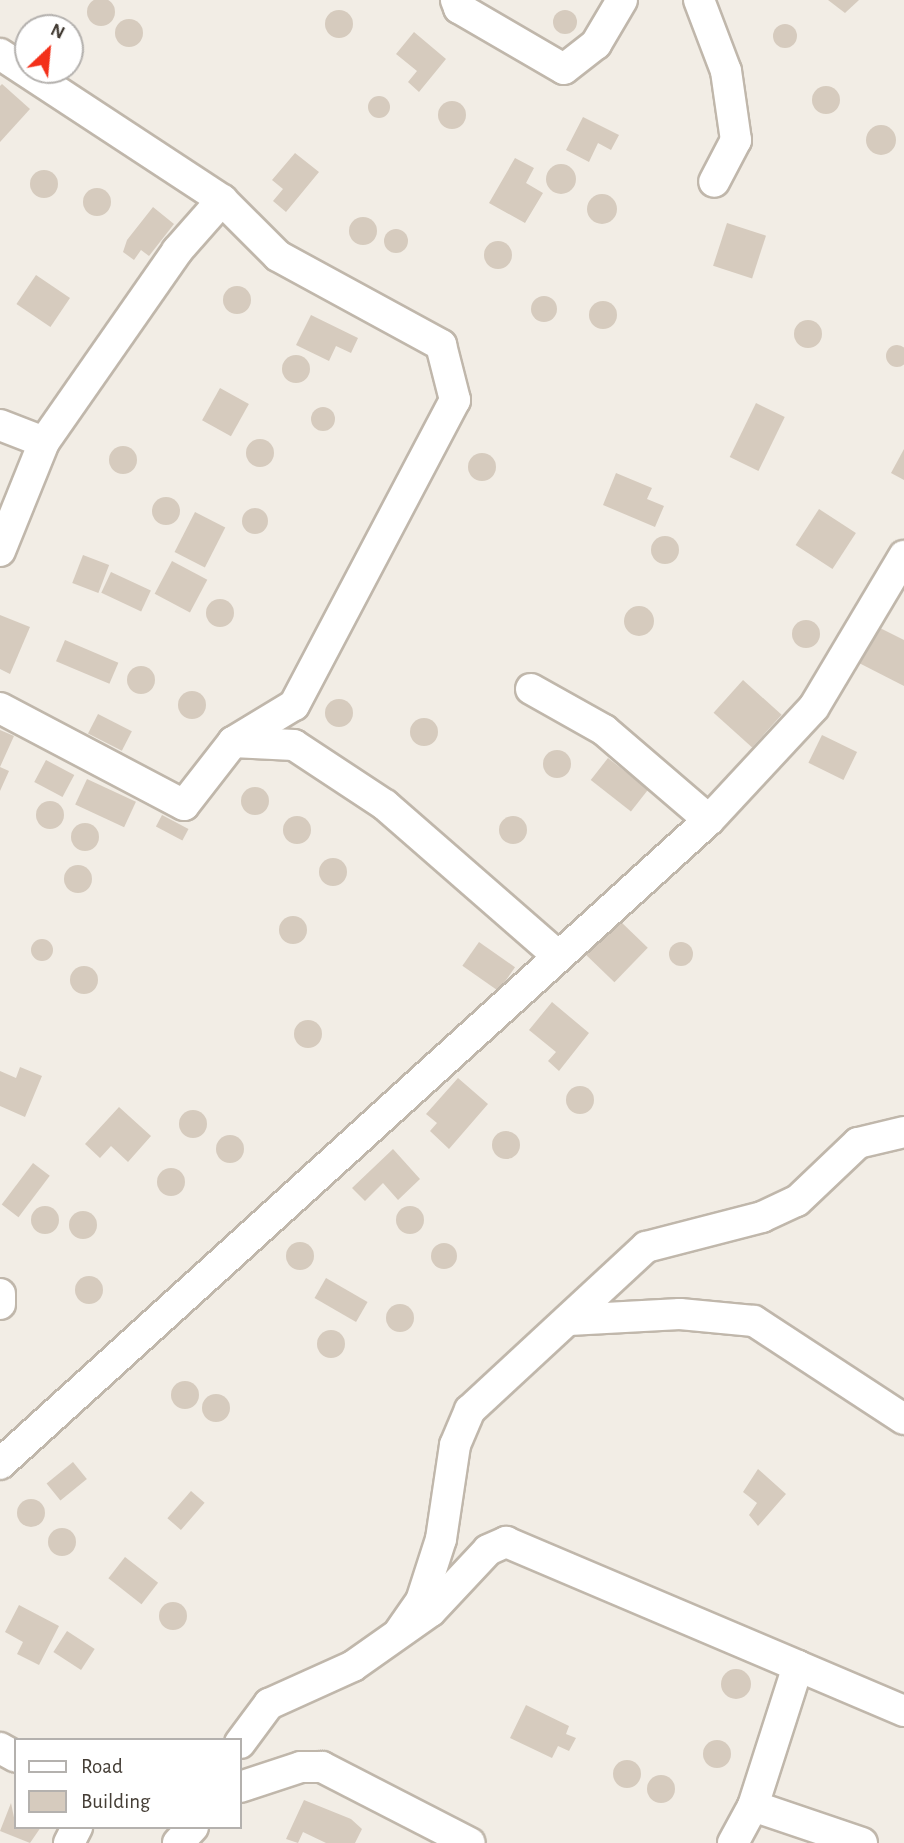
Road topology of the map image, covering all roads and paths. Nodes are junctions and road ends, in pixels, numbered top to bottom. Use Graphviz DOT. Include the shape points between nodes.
graph roads {
  1 [pos="456,0"];
  2 [pos="622,0"];
  3 [pos="699,0"];
  4 [pos="0,54"];
  5 [pos="714,182"];
  6 [pos="222,200"];
  7 [pos="0,425"];
  8 [pos="44,442"];
  9 [pos="0,551"];
  10 [pos="904,556"];
  11 [pos="531,689"];
  12 [pos="0,708"];
  13 [pos="233,742"];
  14 [pos="709,820"];
  15 [pos="556,954"];
  16 [pos="904,1132"];
  17 [pos="0,1294"];
  18 [pos="0,1304"];
  19 [pos="569,1320"];
  20 [pos="904,1419"];
  21 [pos="0,1464"];
  22 [pos="400,1631"];
  23 [pos="798,1666"];
  24 [pos="904,1711"];
  25 [pos="242,1740"];
  26 [pos="242,1786"];
  27 [pos="753,1806"];
  28 [pos="190,1829"];
  29 [pos="178,1843"];
  30 [pos="470,1843"];
  31 [pos="733,1843"];
  32 [pos="862,1843"];
  1 -- 2 [label="street" via="459,8 564,69 596,44"];
  3 -- 5 [label="street" via="726,71 736,140"];
  4 -- 6 [label="street"];
  6 -- 8 [label="street" via="177,251"];
  6 -- 13 [label="street" via="278,256 441,345 455,400 294,705"];
  7 -- 8 [label="street"];
  8 -- 9 [label="street"];
  10 -- 14 [label="street" via="814,707"];
  11 -- 14 [label="street" via="604,730"];
  12 -- 13 [label="street" via="184,804"];
  13 -- 15 [label="street" via="294,745 362,790"];
  14 -- 15 [label="street"];
  15 -- 21 [label="street"];
  16 -- 19 [label="street" via="858,1143 797,1201 762,1217 646,1247"];
  17 -- 18 [label="street"];
  19 -- 20 [label="street" via="680,1314 754,1321"];
  19 -- 22 [label="street" via="470,1410 455,1446 437,1552 421,1601"];
  22 -- 23 [label="street" via="431,1611 488,1550 506,1542"];
  22 -- 25 [label="street" via="353,1667 270,1704"];
  23 -- 24 [label="street"];
  23 -- 27 [label="street"];
  26 -- 30 [label="street" via="301,1767 322,1767"];
  27 -- 31 [label="street"];
  27 -- 32 [label="street"];
  28 -- 29 [label="street"];
}
